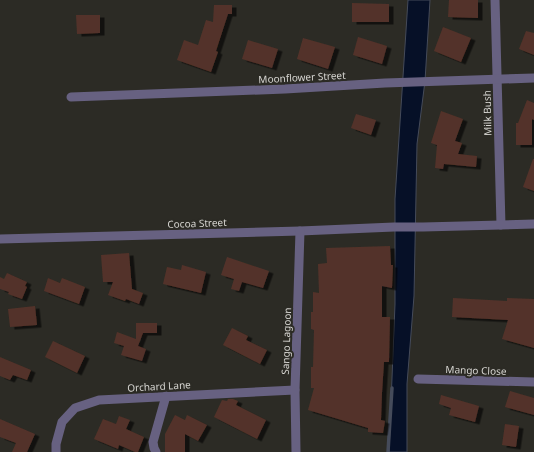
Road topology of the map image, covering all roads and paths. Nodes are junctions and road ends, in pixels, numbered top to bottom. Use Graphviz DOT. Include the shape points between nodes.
graph roads {
  1 [pos="495,0"];
  2 [pos="534,78"];
  3 [pos="497,79"];
  4 [pos="71,97"];
  5 [pos="500,224"];
  6 [pos="534,224"];
  7 [pos="300,231"];
  8 [pos="0,239"];
  9 [pos="418,379"];
  10 [pos="534,382"];
  11 [pos="295,390"];
  12 [pos="166,396"];
  13 [pos="56,452"];
  14 [pos="156,452"];
  15 [pos="296,452"];
  1 -- 3 [label="street, Milk Bush"];
  2 -- 3 [label="street, Moonflower Street"];
  3 -- 4 [label="street, Moonflower Street"];
  3 -- 5 [label="street, Milk Bush"];
  5 -- 6 [label="street"];
  5 -- 7 [label="street, Cocoa Street"];
  7 -- 8 [label="street, Cocoa Street"];
  7 -- 11 [label="street, Sango Lagoon"];
  9 -- 10 [label="street, Mango Close"];
  11 -- 12 [label="street, Orchard Lane"];
  11 -- 15 [label="street, Sango Lagoon"];
  12 -- 13 [label="street, Orchard Lane" via="99,400 75,408 62,422"];
  12 -- 14 [label="street" via="153,442"];
}
